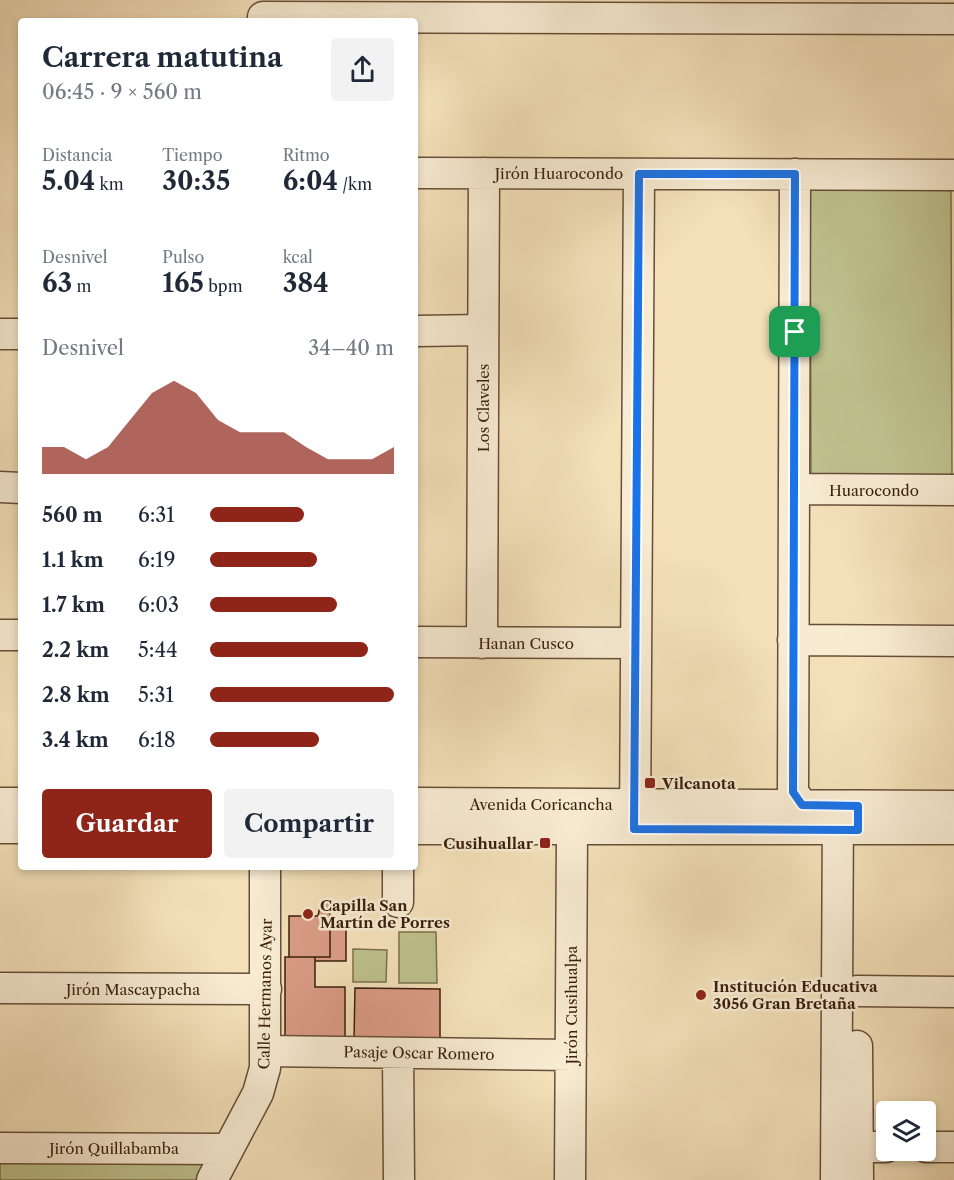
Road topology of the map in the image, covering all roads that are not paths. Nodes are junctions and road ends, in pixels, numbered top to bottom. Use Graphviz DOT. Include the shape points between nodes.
graph roads {
  1 [pos="893,9"];
  2 [pos="263,13"];
  3 [pos="954,19"];
  4 [pos="418,173"];
  5 [pos="484,173"];
  6 [pos="639,174"];
  7 [pos="795,174"];
  8 [pos="954,175"];
  9 [pos="483,330"];
  10 [pos="418,331"];
  11 [pos="0,334"];
  12 [pos="18,334"];
  13 [pos="0,488"];
  14 [pos="18,488"];
  15 [pos="794,489"];
  16 [pos="954,490"];
  17 [pos="0,635"];
  18 [pos="18,635"];
  19 [pos="794,640"];
  20 [pos="954,640"];
  21 [pos="418,642"];
  22 [pos="482,643"];
  23 [pos="636,643"];
  24 [pos="0,803"];
  25 [pos="18,803"];
  26 [pos="418,803"];
  27 [pos="802,805"];
  28 [pos="954,806"];
  29 [pos="635,817"];
  30 [pos="848,818"];
  31 [pos="0,828"];
  32 [pos="18,828"];
  33 [pos="418,829"];
  34 [pos="572,829"];
  35 [pos="954,829"];
  36 [pos="265,870"];
  37 [pos="398,870"];
  38 [pos="398,902"];
  39 [pos="0,988"];
  40 [pos="266,989"];
  41 [pos="857,991"];
  42 [pos="954,992"];
  43 [pos="266,1051"];
  44 [pos="398,1053"];
  45 [pos="571,1055"];
  46 [pos="860,1147"];
  47 [pos="936,1147"];
  48 [pos="954,1147"];
  49 [pos="0,1148"];
  50 [pos="228,1149"];
  51 [pos="212,1180"];
  52 [pos="399,1180"];
  53 [pos="570,1180"];
  54 [pos="836,1180"];
  55 [pos="858,1180"];
  1 -- 2 [label="street"];
  1 -- 3 [label="street"];
  4 -- 5 [label="street, Jirón Huarocondo"];
  5 -- 6 [label="street, Jirón Huarocondo"];
  5 -- 9 [label="street, Los Claveles"];
  6 -- 7 [label="street, Jirón Huarocondo"];
  6 -- 23 [label="street"];
  7 -- 8 [label="street, Jirón Huarocondo"];
  7 -- 15 [label="street"];
  9 -- 10 [label="street"];
  9 -- 22 [label="street, Los Claveles"];
  11 -- 12 [label="street"];
  13 -- 14 [label="street"];
  15 -- 16 [label="street, Huarocondo"];
  15 -- 19 [label="street"];
  17 -- 18 [label="street"];
  19 -- 20 [label="street"];
  19 -- 27 [label="street" via="793,792"];
  21 -- 22 [label="street, Hanan Cusco"];
  22 -- 23 [label="street, Hanan Cusco"];
  23 -- 29 [label="street"];
  24 -- 25 [label="street"];
  26 -- 29 [label="street, Avenida Coricancha"];
  27 -- 29 [label="street, Avenida Coricancha"];
  27 -- 30 [label="street, Avenida Coricancha"];
  28 -- 30 [label="street, Avenida Coricancha"];
  29 -- 30 [label="street, Avenida Coricancha"];
  29 -- 34 [label="street, Avenida Coricancha"];
  30 -- 35 [label="street, Avenida Coricancha"];
  30 -- 41 [label="street"];
  30 -- 46 [label="street"];
  31 -- 32 [label="street"];
  33 -- 34 [label="street, Avenida Coricancha"];
  34 -- 45 [label="street, Jirón Cusihualpa"];
  36 -- 40 [label="street, Calle Hermanos Ayar"];
  37 -- 38 [label="street"];
  39 -- 40 [label="street, Jirón Mascaypacha"];
  40 -- 43 [label="street, Calle Hermanos Ayar"];
  41 -- 42 [label="street"];
  41 -- 46 [label="street"];
  43 -- 44 [label="street, Pasaje Oscar Romero"];
  43 -- 50 [label="street, Calle Hermanos Ayar" via="263,1080"];
  44 -- 45 [label="street, Pasaje Oscar Romero"];
  44 -- 52 [label="street"];
  45 -- 53 [label="street, Jirón Cusihualpa"];
  46 -- 54 [label="street"];
  46 -- 55 [label="street"];
  47 -- 48 [label="street"];
  49 -- 50 [label="street, Jirón Quillabamba"];
  50 -- 51 [label="street, Calle Hermanos Ayar"];
}
